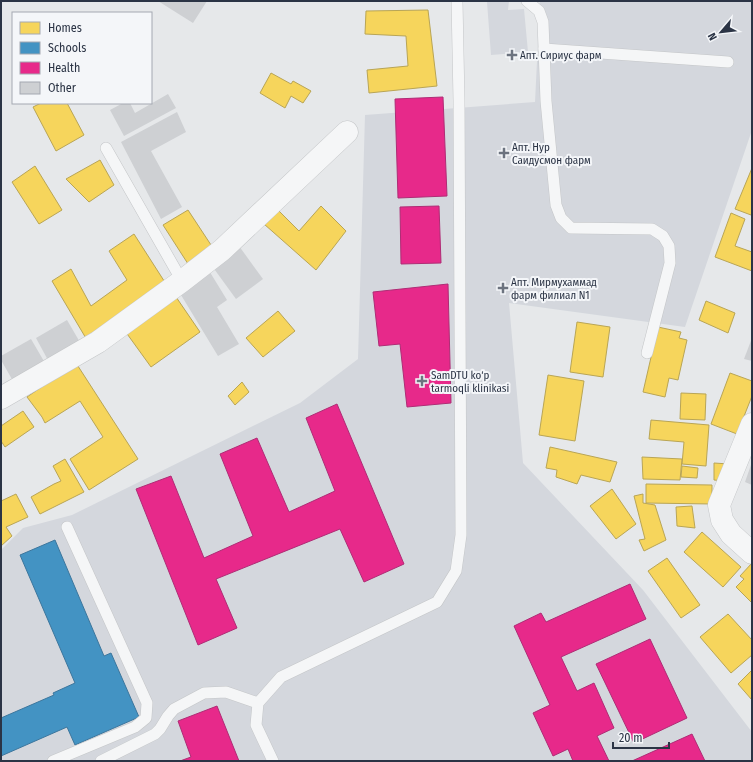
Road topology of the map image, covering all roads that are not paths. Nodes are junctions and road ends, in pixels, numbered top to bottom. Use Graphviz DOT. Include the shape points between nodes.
graph roads {
  1 [pos="457,1"];
  2 [pos="527,1"];
  3 [pos="544,49"];
  4 [pos="728,62"];
  5 [pos="347,132"];
  6 [pos="106,148"];
  7 [pos="182,281"];
  8 [pos="647,353"];
  9 [pos="1,398"];
  10 [pos="752,424"];
  11 [pos="67,527"];
  12 [pos="752,553"];
  13 [pos="258,703"];
  14 [pos="53,761"];
  15 [pos="101,761"];
  16 [pos="272,761"];
  1 -- 13 [label="lane" via="461,535 456,571 437,602 281,677"];
  2 -- 3 [label="lane" via="538,11 543,22"];
  3 -- 4 [label="lane"];
  3 -- 8 [label="lane" via="556,205 561,218 571,228 652,229 663,236 669,246 670,263"];
  5 -- 7 [label="street" via="222,250"];
  6 -- 7 [label="lane"];
  7 -- 9 [label="street" via="98,342"];
  10 -- 12 [label="street" via="719,505 722,520 731,534"];
  11 -- 14 [label="lane" via="147,703 147,710 146,718 135,728"];
  13 -- 15 [label="lane" via="226,692 204,693 174,709 155,734"];
  13 -- 16 [label="lane" via="256,725"];
}
